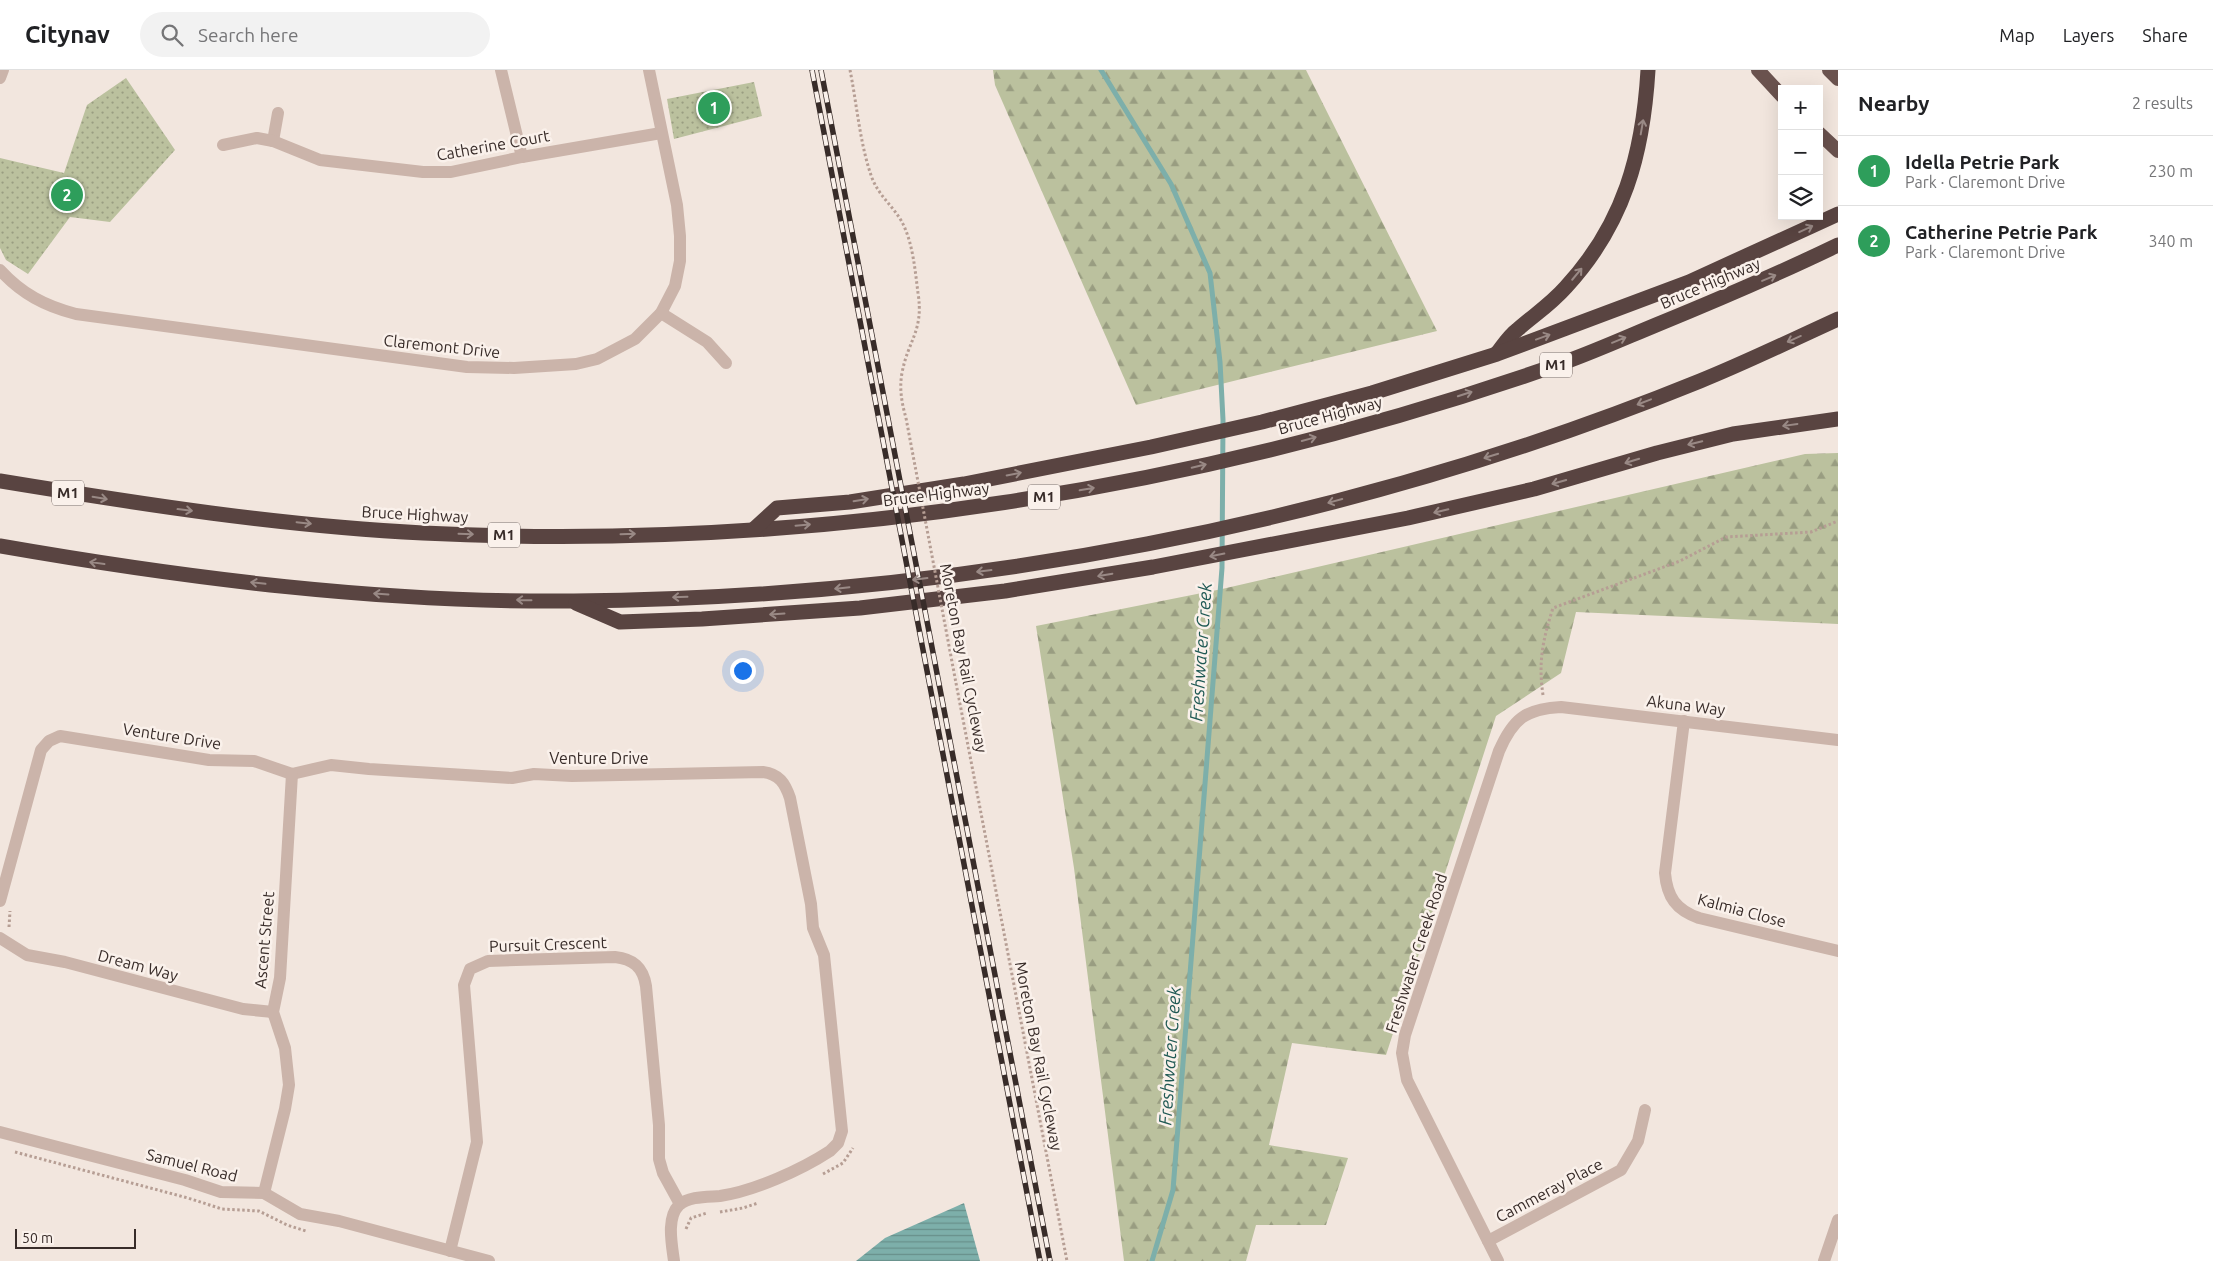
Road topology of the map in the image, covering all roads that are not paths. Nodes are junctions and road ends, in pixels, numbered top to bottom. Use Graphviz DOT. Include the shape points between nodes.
graph roads {
  1 [pos="3,70"];
  2 [pos="501,70"];
  3 [pos="650,70"];
  4 [pos="1648,70"];
  5 [pos="1758,70"];
  6 [pos="1829,70"];
  7 [pos="0,78"];
  8 [pos="1838,79"];
  9 [pos="1778,92"];
  10 [pos="278,112"];
  11 [pos="661,133"];
  12 [pos="1823,137"];
  13 [pos="273,141"];
  14 [pos="223,145"];
  15 [pos="1838,151"];
  16 [pos="522,157"];
  17 [pos="1838,214"];
  18 [pos="1838,245"];
  19 [pos="0,270"];
  20 [pos="661,312"];
  21 [pos="1838,318"];
  22 [pos="1497,354"];
  23 [pos="726,363"];
  24 [pos="1838,418"];
  25 [pos="0,482"];
  26 [pos="754,529"];
  27 [pos="0,546"];
  28 [pos="572,601"];
  29 [pos="1530,712"];
  30 [pos="1684,721"];
  31 [pos="1838,740"];
  32 [pos="292,774"];
  33 [pos="0,901"];
  34 [pos="0,938"];
  35 [pos="1838,951"];
  36 [pos="273,1012"];
  37 [pos="1645,1110"];
  38 [pos="0,1132"];
  39 [pos="264,1193"];
  40 [pos="680,1204"];
  41 [pos="1838,1220"];
  42 [pos="1488,1241"];
  43 [pos="450,1251"];
  44 [pos="489,1261"];
  45 [pos="674,1261"];
  46 [pos="1498,1261"];
  47 [pos="1824,1261"];
  1 -- 7 [label="street"];
  2 -- 16 [label="street"];
  3 -- 11 [label="street, Claremont Drive"];
  22 -- 4 [label="highway, one-way" via="1516,330 1540,314 1566,288 1606,233 1638,154 1646,109"];
  5 -- 9 [label="highway"];
  6 -- 8 [label="highway"];
  10 -- 13 [label="street"];
  11 -- 16 [label="street, Catherine Court"];
  11 -- 20 [label="street, Claremont Drive" via="677,205 680,261 675,286"];
  12 -- 15 [label="highway"];
  13 -- 14 [label="street, Catherine Court" via="257,138"];
  13 -- 16 [label="street, Catherine Court" via="320,160 423,172 452,172"];
  22 -- 17 [label="highway, one-way" via="1689,282"];
  26 -- 18 [label="highway, Bruce Highway / M1, one-way" via="884,519 1030,499 1152,477 1262,452 1427,406 1570,360"];
  19 -- 20 [label="street, Claremont Drive" via="32,298 52,308 76,314 467,367 514,368 576,364 597,359 634,339"];
  20 -- 23 [label="street" via="707,342"];
  21 -- 28 [label="highway, one-way" via="1702,380 1594,422 1470,462 1264,519 1153,543 1018,566 828,589"];
  26 -- 22 [label="highway, one-way" via="777,508 850,502 932,489 1151,447 1372,393"];
  24 -- 28 [label="highway, one-way" via="1733,434 1489,500 1265,546 1005,591 869,608 620,622"];
  25 -- 26 [label="highway, Bruce Highway / M1, one-way" via="136,504 422,533 550,536"];
  28 -- 27 [label="highway, one-way" via="430,598 307,588 194,576"];
  29 -- 30 [label="street, Akuna Way" via="1561,707"];
  29 -- 42 [label="street, Freshwater Creek Road" via="1517,721 1499,752 1402,1052 1407,1080"];
  30 -- 31 [label="street, Akuna Way"];
  30 -- 35 [label="street, Kalmia Close" via="1665,873 1670,897 1678,907 1699,918"];
  32 -- 33 [label="street, Venture Drive" via="254,760 209,760 66,736 55,737 44,745 38,756"];
  32 -- 36 [label="street, Ascent Street" via="280,978"];
  32 -- 40 [label="street, Venture Drive" via="331,764 512,778 534,774 763,772 784,782 790,798 813,928 824,954 841,1138 823,1156 753,1188 691,1199"];
  34 -- 36 [label="street, Dream Way" via="27,955 243,1009"];
  36 -- 39 [label="street, Ascent Street" via="285,1048 289,1085"];
  37 -- 42 [label="street, Cammeray Place" via="1638,1140 1621,1170"];
  38 -- 39 [label="street, Samuel Road" via="221,1192"];
  39 -- 43 [label="street, Samuel Road" via="300,1214 339,1221"];
  40 -- 43 [label="street, Pursuit Crescent" via="661,1166 646,986 638,966 629,959 615,957 488,961 470,969 464,985 477,1142"];
  40 -- 45 [label="street" via="672,1225"];
  41 -- 47 [label="street"];
  42 -- 46 [label="street, Freshwater Creek Road"];
  43 -- 44 [label="street, Samuel Road"];
}
